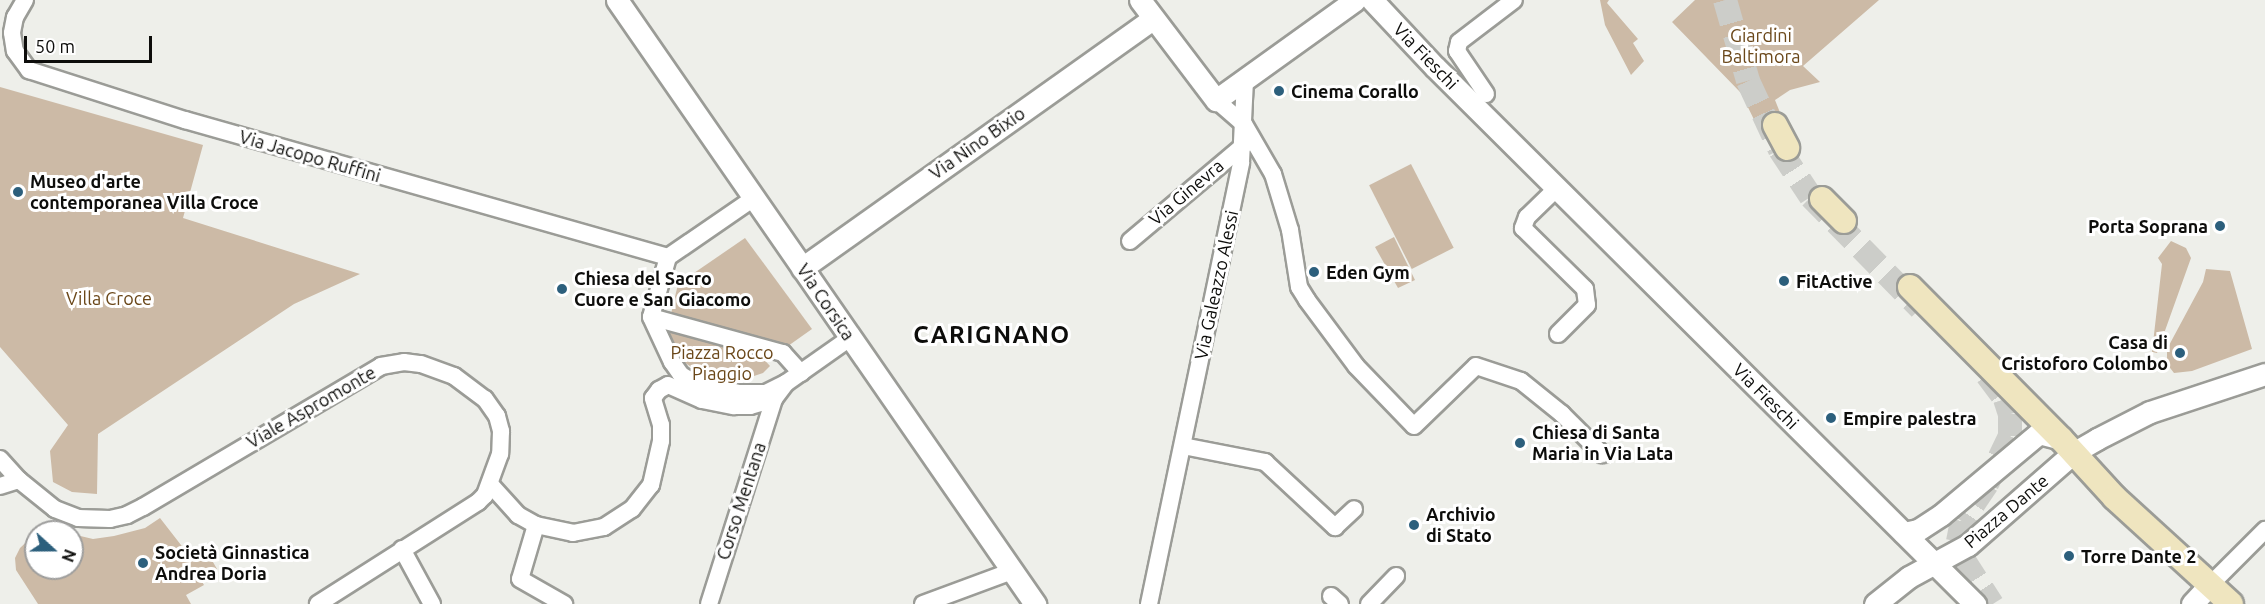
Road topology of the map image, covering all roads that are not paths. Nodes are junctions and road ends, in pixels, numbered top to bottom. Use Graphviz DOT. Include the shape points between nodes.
graph roads {
  1 [pos="25,0"];
  2 [pos="617,0"];
  3 [pos="1140,0"];
  4 [pos="1355,0"];
  5 [pos="1372,0"];
  6 [pos="1514,0"];
  7 [pos="1153,19"];
  8 [pos="1245,79"];
  9 [pos="1486,94"];
  10 [pos="1216,100"];
  11 [pos="1244,124"];
  12 [pos="1775,125"];
  13 [pos="1244,145"];
  14 [pos="1787,148"];
  15 [pos="1558,187"];
  16 [pos="754,198"];
  17 [pos="1822,200"];
  18 [pos="1844,221"];
  19 [pos="1130,241"];
  20 [pos="668,257"];
  21 [pos="802,268"];
  22 [pos="1910,287"];
  23 [pos="651,317"];
  24 [pos="1558,334"];
  25 [pos="850,338"];
  26 [pos="801,373"];
  27 [pos="2265,374"];
  28 [pos="786,383"];
  29 [pos="774,399"];
  30 [pos="1183,446"];
  31 [pos="2067,446"];
  32 [pos="1602,454"];
  33 [pos="0,459"];
  34 [pos="19,480"];
  35 [pos="490,484"];
  36 [pos="0,486"];
  37 [pos="1354,509"];
  38 [pos="536,525"];
  39 [pos="2265,530"];
  40 [pos="1904,533"];
  41 [pos="408,553"];
  42 [pos="1935,563"];
  43 [pos="1012,570"];
  44 [pos="1396,576"];
  45 [pos="2210,585"];
  46 [pos="318,604"];
  47 [pos="432,604"];
  48 [pos="442,604"];
  49 [pos="564,604"];
  50 [pos="709,604"];
  51 [pos="923,604"];
  52 [pos="1035,604"];
  53 [pos="1149,604"];
  54 [pos="1369,604"];
  55 [pos="1875,604"];
  56 [pos="1975,604"];
  57 [pos="2192,604"];
  58 [pos="2231,604"];
  1 -- 20 [label="street, Via Jacopo Ruffini" via="15,17 15,51 28,70 57,82"];
  2 -- 16 [label="street, Via Corsica"];
  3 -- 7 [label="street"];
  4 -- 8 [label="street"];
  5 -- 15 [label="street, Via Fieschi"];
  6 -- 9 [label="street" via="1459,42 1457,51"];
  7 -- 10 [label="street"];
  7 -- 21 [label="street, Via Nino Bixio"];
  8 -- 10 [label="street"];
  8 -- 11 [label="street, Via Galeazzo Alessi"];
  10 -- 11 [label="street"];
  11 -- 13 [label="street, Via Galeazzo Alessi"];
  11 -- 32 [label="street" via="1280,193 1299,287 1356,366 1414,426 1476,366 1521,381"];
  12 -- 14 [label="main road"];
  13 -- 19 [label="street, Via Ginevra"];
  13 -- 30 [label="street, Via Galeazzo Alessi"];
  15 -- 24 [label="street" via="1527,217 1523,228 1585,289 1587,304"];
  15 -- 40 [label="street, Via Fieschi"];
  16 -- 20 [label="street"];
  16 -- 21 [label="street, Via Corsica"];
  17 -- 18 [label="main road"];
  20 -- 23 [label="street"];
  21 -- 25 [label="street, Via Corsica"];
  22 -- 31 [label="main road"];
  23 -- 26 [label="street" via="783,353"];
  23 -- 28 [label="street" via="672,362 681,375 693,382 728,391 766,393"];
  25 -- 26 [label="street"];
  25 -- 43 [label="street, Via Corsica"];
  26 -- 28 [label="street"];
  27 -- 31 [label="street, Piazza Dante" via="2180,401"];
  28 -- 29 [label="street"];
  29 -- 38 [label="street" via="734,406 702,400 669,385 658,390 653,398 662,432 655,473 632,509 604,527 587,531"];
  29 -- 50 [label="street, Corso Mentana"];
  30 -- 37 [label="street" via="1265,462 1335,527"];
  30 -- 53 [label="street, Via Galeazzo Alessi"];
  31 -- 40 [label="street" via="2039,433 1941,515 1918,530"];
  31 -- 42 [label="street, Piazza Dante" via="1968,545"];
  31 -- 45 [label="main road" via="2115,498"];
  33 -- 34 [label="street"];
  34 -- 35 [label="street, Viale Aspromonte" via="55,509 78,518 127,515 381,366 404,362 454,376 492,408 501,430 501,444"];
  34 -- 36 [label="street"];
  35 -- 38 [label="street" via="518,515"];
  35 -- 41 [label="street, Viale Aspromonte" via="478,502"];
  38 -- 49 [label="street" via="520,579"];
  39 -- 45 [label="street"];
  40 -- 42 [label="street, Via Fieschi"];
  41 -- 46 [label="street, Viale Aspromonte"];
  41 -- 47 [label="street"];
  41 -- 48 [label="street"];
  42 -- 55 [label="street, Piazza Dante" via="1909,577"];
  42 -- 56 [label="street, Via Fieschi"];
  43 -- 51 [label="street"];
  43 -- 52 [label="street, Via Corsica"];
  44 -- 54 [label="street"];
  45 -- 57 [label="street"];
  45 -- 58 [label="main road"];
}
